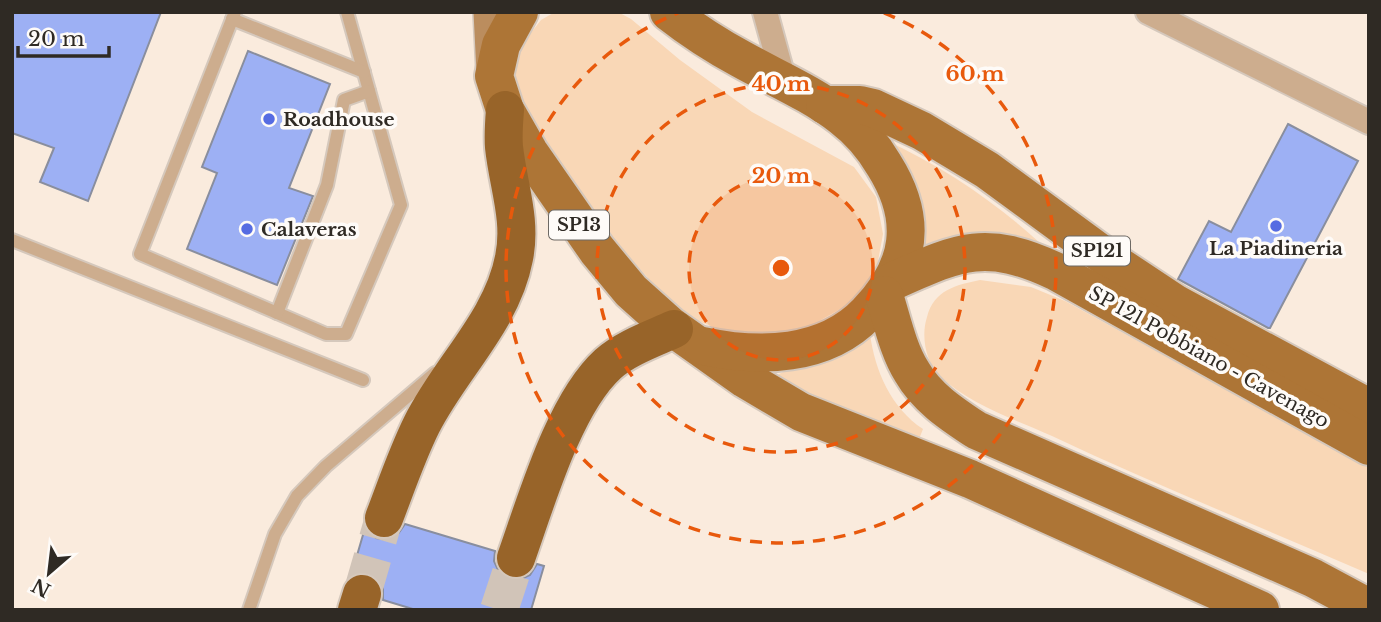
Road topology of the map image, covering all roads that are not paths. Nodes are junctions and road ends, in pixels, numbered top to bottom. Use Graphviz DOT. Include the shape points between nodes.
graph roads {
  1 [pos="347,12"];
  2 [pos="491,12"];
  3 [pos="519,12"];
  4 [pos="669,12"];
  5 [pos="765,12"];
  6 [pos="1148,12"];
  7 [pos="234,16"];
  8 [pos="364,72"];
  9 [pos="784,81"];
  10 [pos="369,91"];
  11 [pos="500,93"];
  12 [pos="825,104"];
  13 [pos="1369,122"];
  14 [pos="12,240"];
  15 [pos="887,289"];
  16 [pos="277,313"];
  17 [pos="480,333"];
  18 [pos="686,337"];
  19 [pos="363,380"];
  20 [pos="1290,403"];
  21 [pos="1369,408"];
  22 [pos="1369,433"];
  23 [pos="1369,446"];
  24 [pos="384,518"];
  25 [pos="516,558"];
  26 [pos="1369,608"];
  27 [pos="250,610"];
  28 [pos="1260,610"];
  1 -- 8 [label="lane"];
  2 -- 11 [label="street, SP13"];
  3 -- 11 [label="main road" via="501,45"];
  4 -- 9 [label="main road" via="723,49"];
  5 -- 9 [label="street"];
  6 -- 13 [label="street"];
  7 -- 8 [label="lane"];
  7 -- 16 [label="lane" via="140,254"];
  8 -- 10 [label="lane"];
  9 -- 12 [label="main road"];
  10 -- 16 [label="lane" via="344,100 327,185"];
  10 -- 16 [label="lane" via="401,205 346,334 326,334"];
  11 -- 17 [label="highway" via="518,225 509,276"];
  11 -- 18 [label="main road, SP13" via="529,152 597,250 631,291"];
  12 -- 15 [label="main road" via="869,144 902,199 906,240"];
  12 -- 21 [label="main road, SP 121 Pobbiano - Cavenago / SP121" via="873,108 922,131 987,170 1175,304"];
  14 -- 19 [label="lane"];
  15 -- 18 [label="main road" via="849,330 810,348 720,350"];
  15 -- 20 [label="main road, SP 121 Pobbiano - Cavenago / SP121" via="937,261 964,253 1017,255 1055,271"];
  15 -- 26 [label="main road" via="911,371 944,409 976,430 1313,578"];
  17 -- 24 [label="highway" via="421,425"];
  17 -- 27 [label="lane" via="297,496 275,534"];
  18 -- 25 [label="highway" via="621,355 594,379 565,430"];
  18 -- 28 [label="main road" via="801,412 970,479"];
  20 -- 22 [label="main road" via="1321,408"];
  20 -- 23 [label="main road, SP 121 Pobbiano - Cavenago / SP121"];
}
